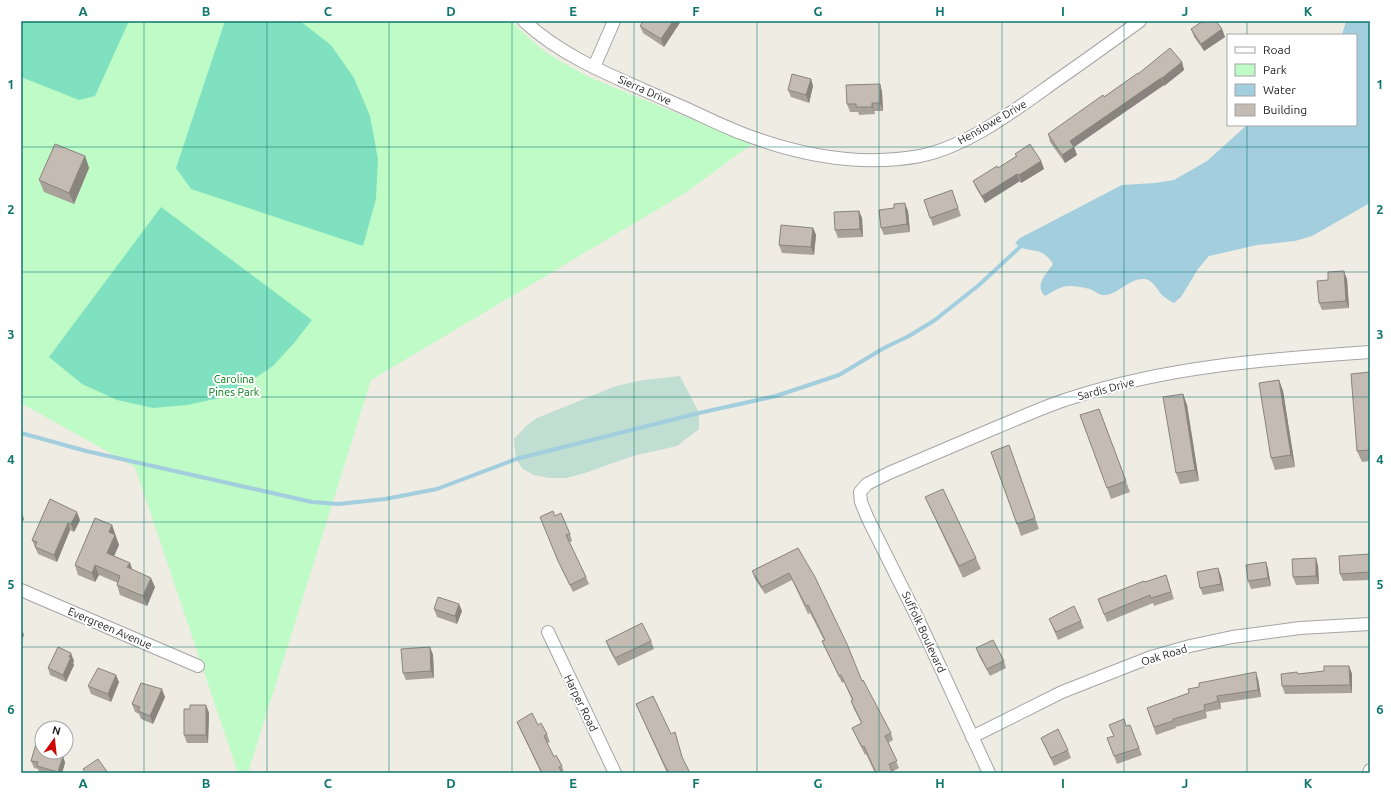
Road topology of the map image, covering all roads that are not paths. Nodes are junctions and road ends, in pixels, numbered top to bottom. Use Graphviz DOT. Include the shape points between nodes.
graph roads {
  1 [pos="524,21"];
  2 [pos="614,21"];
  3 [pos="1140,21"];
  4 [pos="594,67"];
  5 [pos="775,144"];
  6 [pos="1370,352"];
  7 [pos="860,492"];
  8 [pos="21,590"];
  9 [pos="1370,624"];
  10 [pos="548,632"];
  11 [pos="198,666"];
  12 [pos="972,738"];
  13 [pos="1370,770"];
  14 [pos="615,773"];
  15 [pos="989,773"];
  16 [pos="1369,773"];
  1 -- 4 [label="street, Sierra Drive" via="562,50"];
  2 -- 4 [label="street"];
  3 -- 5 [label="street, Henslowe Drive" via="1014,111 969,138 921,156 855,160 805,153"];
  4 -- 5 [label="street, Sierra Drive" via="741,133"];
  6 -- 7 [label="street, Sardis Drive" via="1221,365 1179,371 1113,386 1033,412 889,473 867,484"];
  7 -- 12 [label="street, Suffolk Boulevard" via="868,519 919,621"];
  8 -- 11 [label="street, Evergreen Avenue"];
  9 -- 12 [label="street, Oak Road" via="1300,628 1232,637 1182,648 1151,657 1062,692"];
  10 -- 14 [label="street, Harper Road"];
  12 -- 15 [label="street, Suffolk Boulevard"];
  13 -- 16 [label="street"];
}
